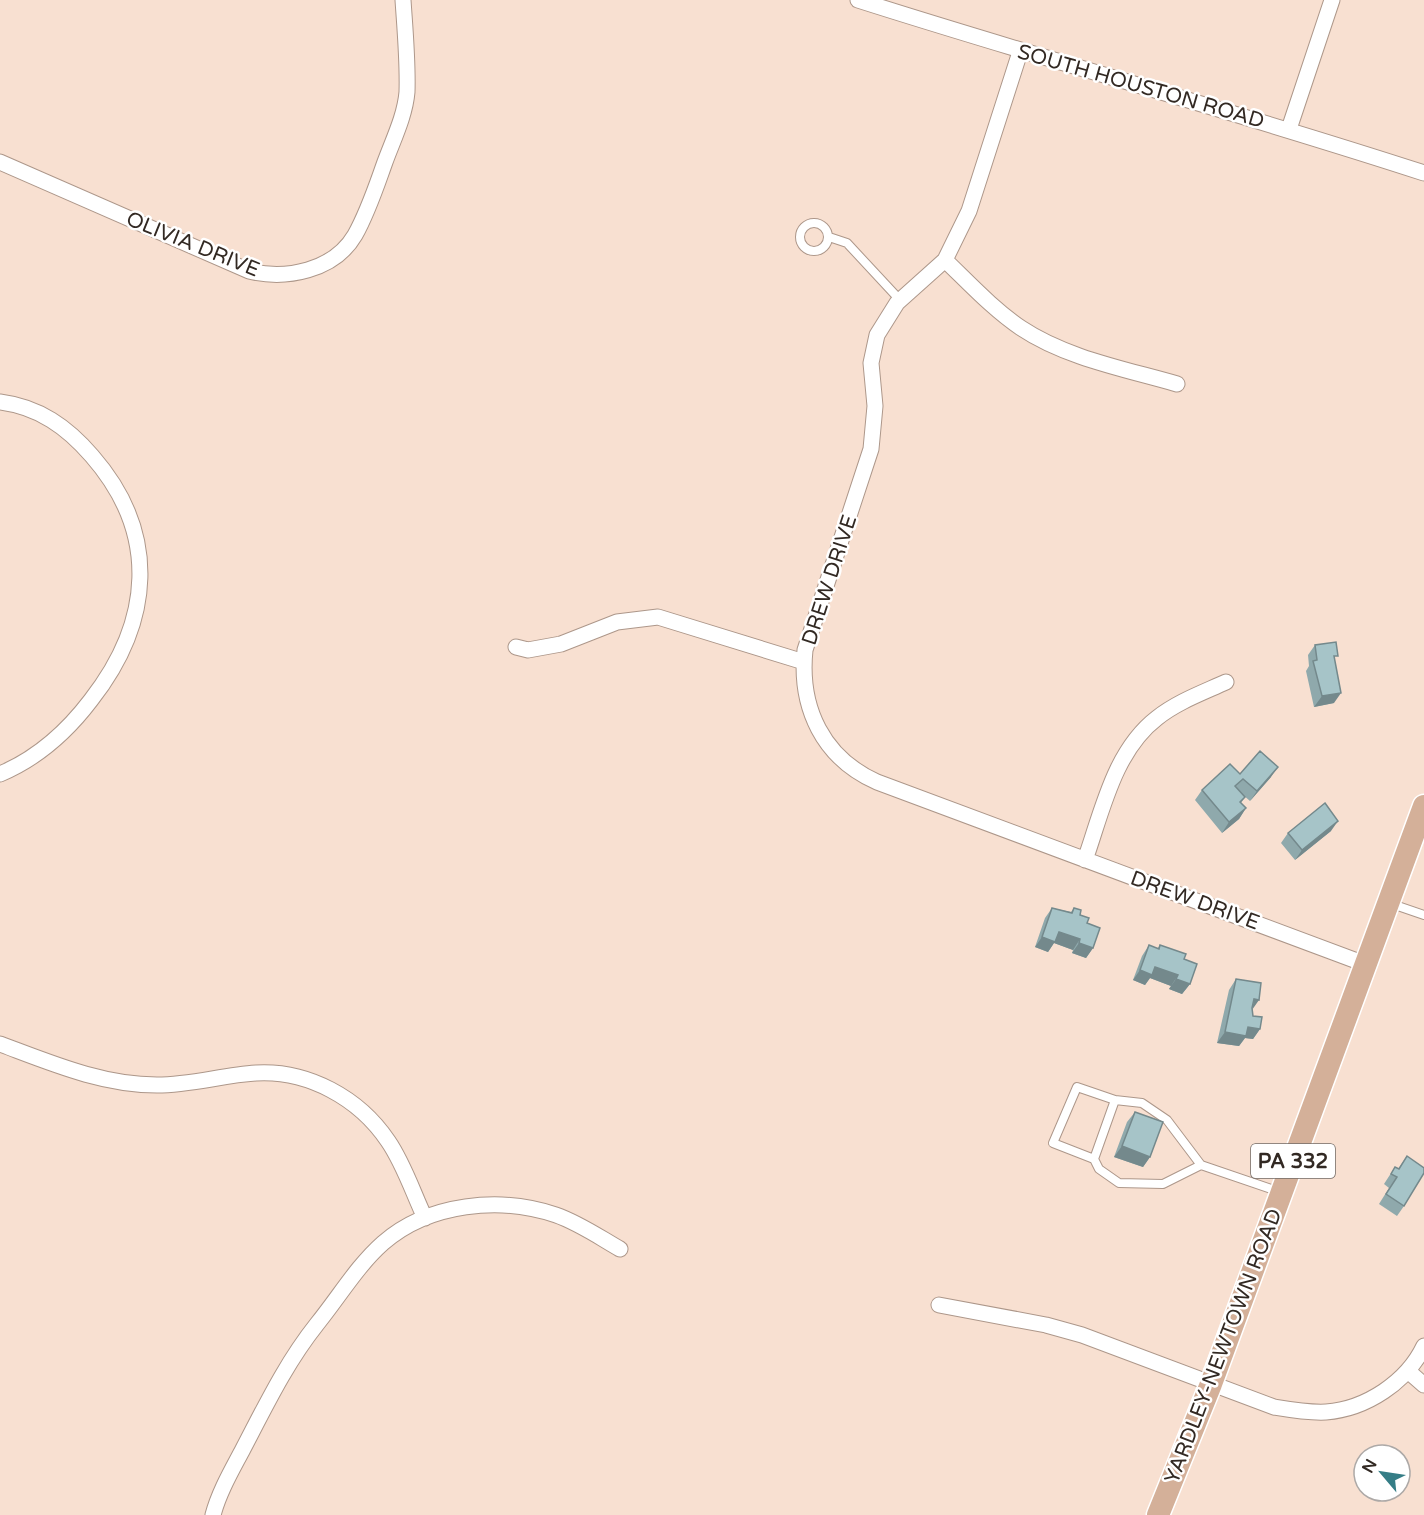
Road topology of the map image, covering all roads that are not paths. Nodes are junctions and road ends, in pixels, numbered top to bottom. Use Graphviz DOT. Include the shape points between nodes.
graph roads {
  1 [pos="403,0"];
  2 [pos="858,0"];
  3 [pos="1332,0"];
  4 [pos="1020,52"];
  5 [pos="1289,129"];
  6 [pos="0,162"];
  7 [pos="1424,173"];
  8 [pos="829,237"];
  9 [pos="945,260"];
  10 [pos="900,300"];
  11 [pos="1177,384"];
  12 [pos="0,402"];
  13 [pos="516,647"];
  14 [pos="804,662"];
  15 [pos="1226,682"];
  16 [pos="0,774"];
  17 [pos="1424,806"];
  18 [pos="1085,860"];
  19 [pos="1388,902"];
  20 [pos="1424,915"];
  21 [pos="1365,964"];
  22 [pos="0,1044"];
  23 [pos="1115,1100"];
  24 [pos="1094,1159"];
  25 [pos="1201,1165"];
  26 [pos="1281,1192"];
  27 [pos="425,1218"];
  28 [pos="620,1249"];
  29 [pos="939,1305"];
  30 [pos="1424,1346"];
  31 [pos="1408,1371"];
  32 [pos="1211,1384"];
  33 [pos="1424,1384"];
  34 [pos="213,1515"];
  35 [pos="1158,1515"];
  1 -- 6 [label="street, OLIVIA DRIVE" via="406,94 400,121 355,236 319,266 282,275 249,270"];
  2 -- 4 [label="street, SOUTH HOUSTON ROAD"];
  3 -- 5 [label="street"];
  4 -- 5 [label="street, SOUTH HOUSTON ROAD"];
  4 -- 9 [label="street, DREW DRIVE" via="969,212"];
  5 -- 7 [label="street, SOUTH HOUSTON ROAD"];
  8 -- 10 [label="lane" via="848,243"];
  9 -- 10 [label="street, DREW DRIVE"];
  9 -- 11 [label="street" via="1020,328 1071,352"];
  10 -- 14 [label="street, DREW DRIVE" via="875,342 871,363 875,425 871,449 809,636"];
  12 -- 16 [label="street" via="47,416 100,465 130,516 141,580 134,626 105,682 54,741 34,757"];
  13 -- 14 [label="street" via="528,650 561,644 617,622 658,617"];
  14 -- 18 [label="street, DREW DRIVE" via="804,685 818,730 833,752 852,769 877,782"];
  15 -- 18 [label="street" via="1186,700 1157,717 1144,730 1119,766"];
  17 -- 19 [label="main road, YARDLEY-NEWTOWN ROAD / PA 332"];
  18 -- 21 [label="street, DREW DRIVE"];
  19 -- 20 [label="lane"];
  19 -- 21 [label="main road, YARDLEY-NEWTOWN ROAD / PA 332"];
  21 -- 26 [label="main road, YARDLEY-NEWTOWN ROAD / PA 332"];
  22 -- 27 [label="street" via="89,1076 123,1083 157,1085 259,1073 307,1080 331,1089 352,1103 387,1140"];
  23 -- 24 [label="lane"];
  23 -- 24 [label="lane" via="1077,1086 1053,1143"];
  23 -- 25 [label="lane" via="1142,1103 1167,1120"];
  24 -- 25 [label="lane" via="1100,1169 1119,1183 1163,1184"];
  25 -- 26 [label="lane"];
  26 -- 32 [label="main road, YARDLEY-NEWTOWN ROAD / PA 332"];
  27 -- 28 [label="street" via="472,1206 513,1206 556,1215"];
  27 -- 34 [label="street" via="383,1244 307,1337 265,1403"];
  29 -- 32 [label="street" via="1082,1335"];
  30 -- 31 [label="street"];
  31 -- 32 [label="street" via="1371,1398 1328,1412 1274,1407"];
  31 -- 33 [label="street"];
  32 -- 35 [label="main road, YARDLEY-NEWTOWN ROAD / PA 332"];
}
